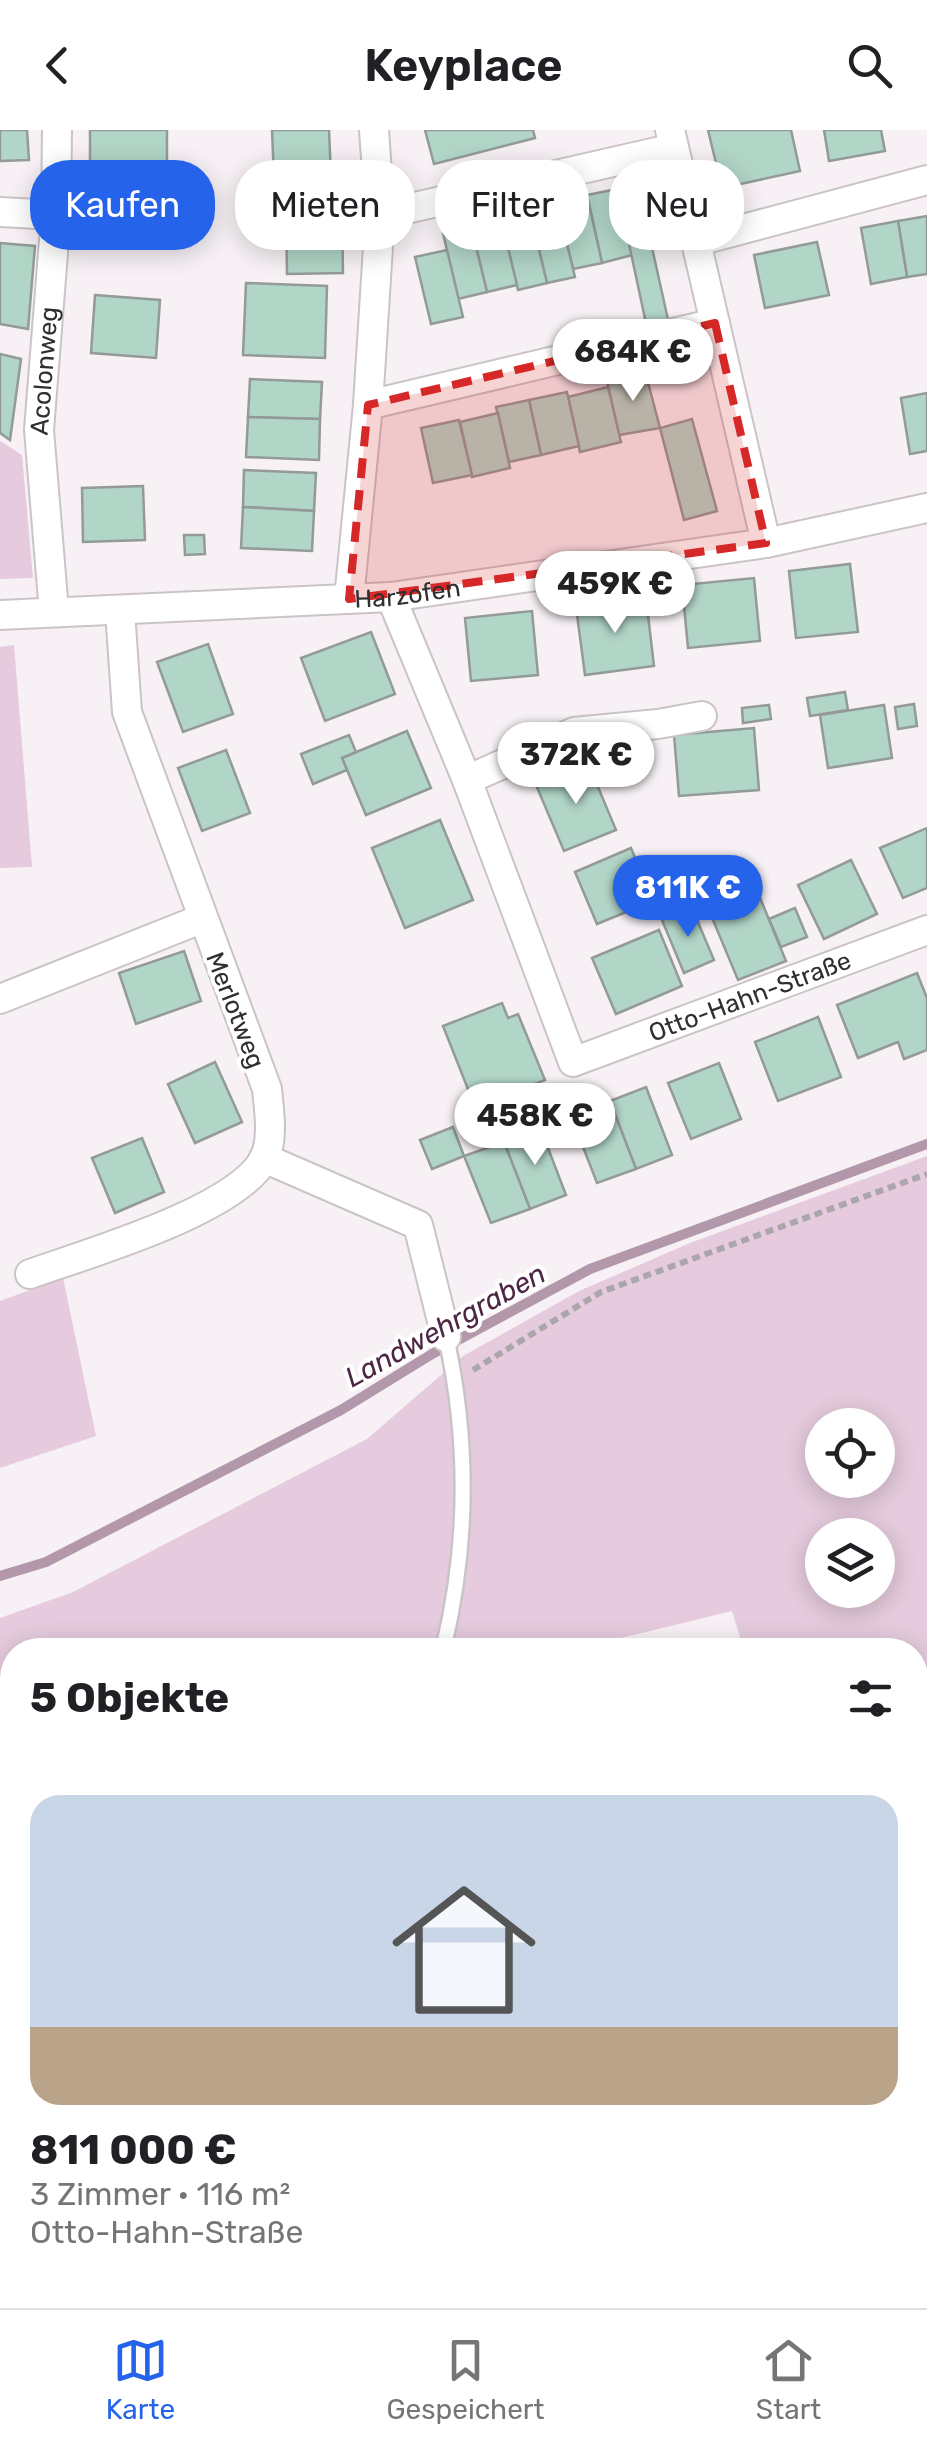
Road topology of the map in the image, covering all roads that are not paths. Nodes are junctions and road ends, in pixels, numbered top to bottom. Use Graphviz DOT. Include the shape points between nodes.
graph roads {
  1 [pos="58,130"];
  2 [pos="374,130"];
  3 [pos="672,139"];
  4 [pos="57,160"];
  5 [pos="376,160"];
  6 [pos="927,180"];
  7 [pos="415,206"];
  8 [pos="0,212"];
  9 [pos="30,214"];
  10 [pos="744,229"];
  11 [pos="53,250"];
  12 [pos="378,250"];
  13 [pos="700,250"];
  14 [pos="715,322"];
  15 [pos="368,405"];
  16 [pos="927,508"];
  17 [pos="766,543"];
  18 [pos="391,597"];
  19 [pos="349,598"];
  20 [pos="120,611"];
  21 [pos="54,612"];
  22 [pos="0,615"];
  23 [pos="702,716"];
  24 [pos="466,780"];
  25 [pos="201,919"];
  26 [pos="927,930"];
  27 [pos="0,998"];
  28 [pos="264,1158"];
  29 [pos="30,1274"];
  30 [pos="448,1347"];
  31 [pos="446,1638"];
  1 -- 4 [label="street, Acolonweg"];
  2 -- 5 [label="street"];
  3 -- 7 [label="street"];
  6 -- 10 [label="street"];
  8 -- 9 [label="street"];
  11 -- 21 [label="street, Acolonweg" via="39,430"];
  12 -- 15 [label="street"];
  13 -- 14 [label="street"];
  14 -- 15 [label="street"];
  14 -- 17 [label="street"];
  15 -- 19 [label="street"];
  16 -- 17 [label="street, Harzofen"];
  17 -- 18 [label="street, Harzofen"];
  18 -- 19 [label="street, Harzofen"];
  18 -- 24 [label="street, Otto-Hahn-Straße"];
  19 -- 20 [label="street, Harzofen"];
  20 -- 21 [label="street, Harzofen"];
  20 -- 25 [label="street, Merlotweg" via="127,712"];
  21 -- 22 [label="street, Harzofen"];
  23 -- 24 [label="street" via="574,732"];
  24 -- 26 [label="street, Otto-Hahn-Straße" via="574,1062"];
  25 -- 27 [label="street"];
  25 -- 28 [label="street, Merlotweg" via="267,1089"];
  28 -- 29 [label="street" via="232,1191 163,1226"];
  28 -- 30 [label="street" via="418,1225"];
  30 -- 31 [label="lane" via="464,1499 457,1592"];
}
